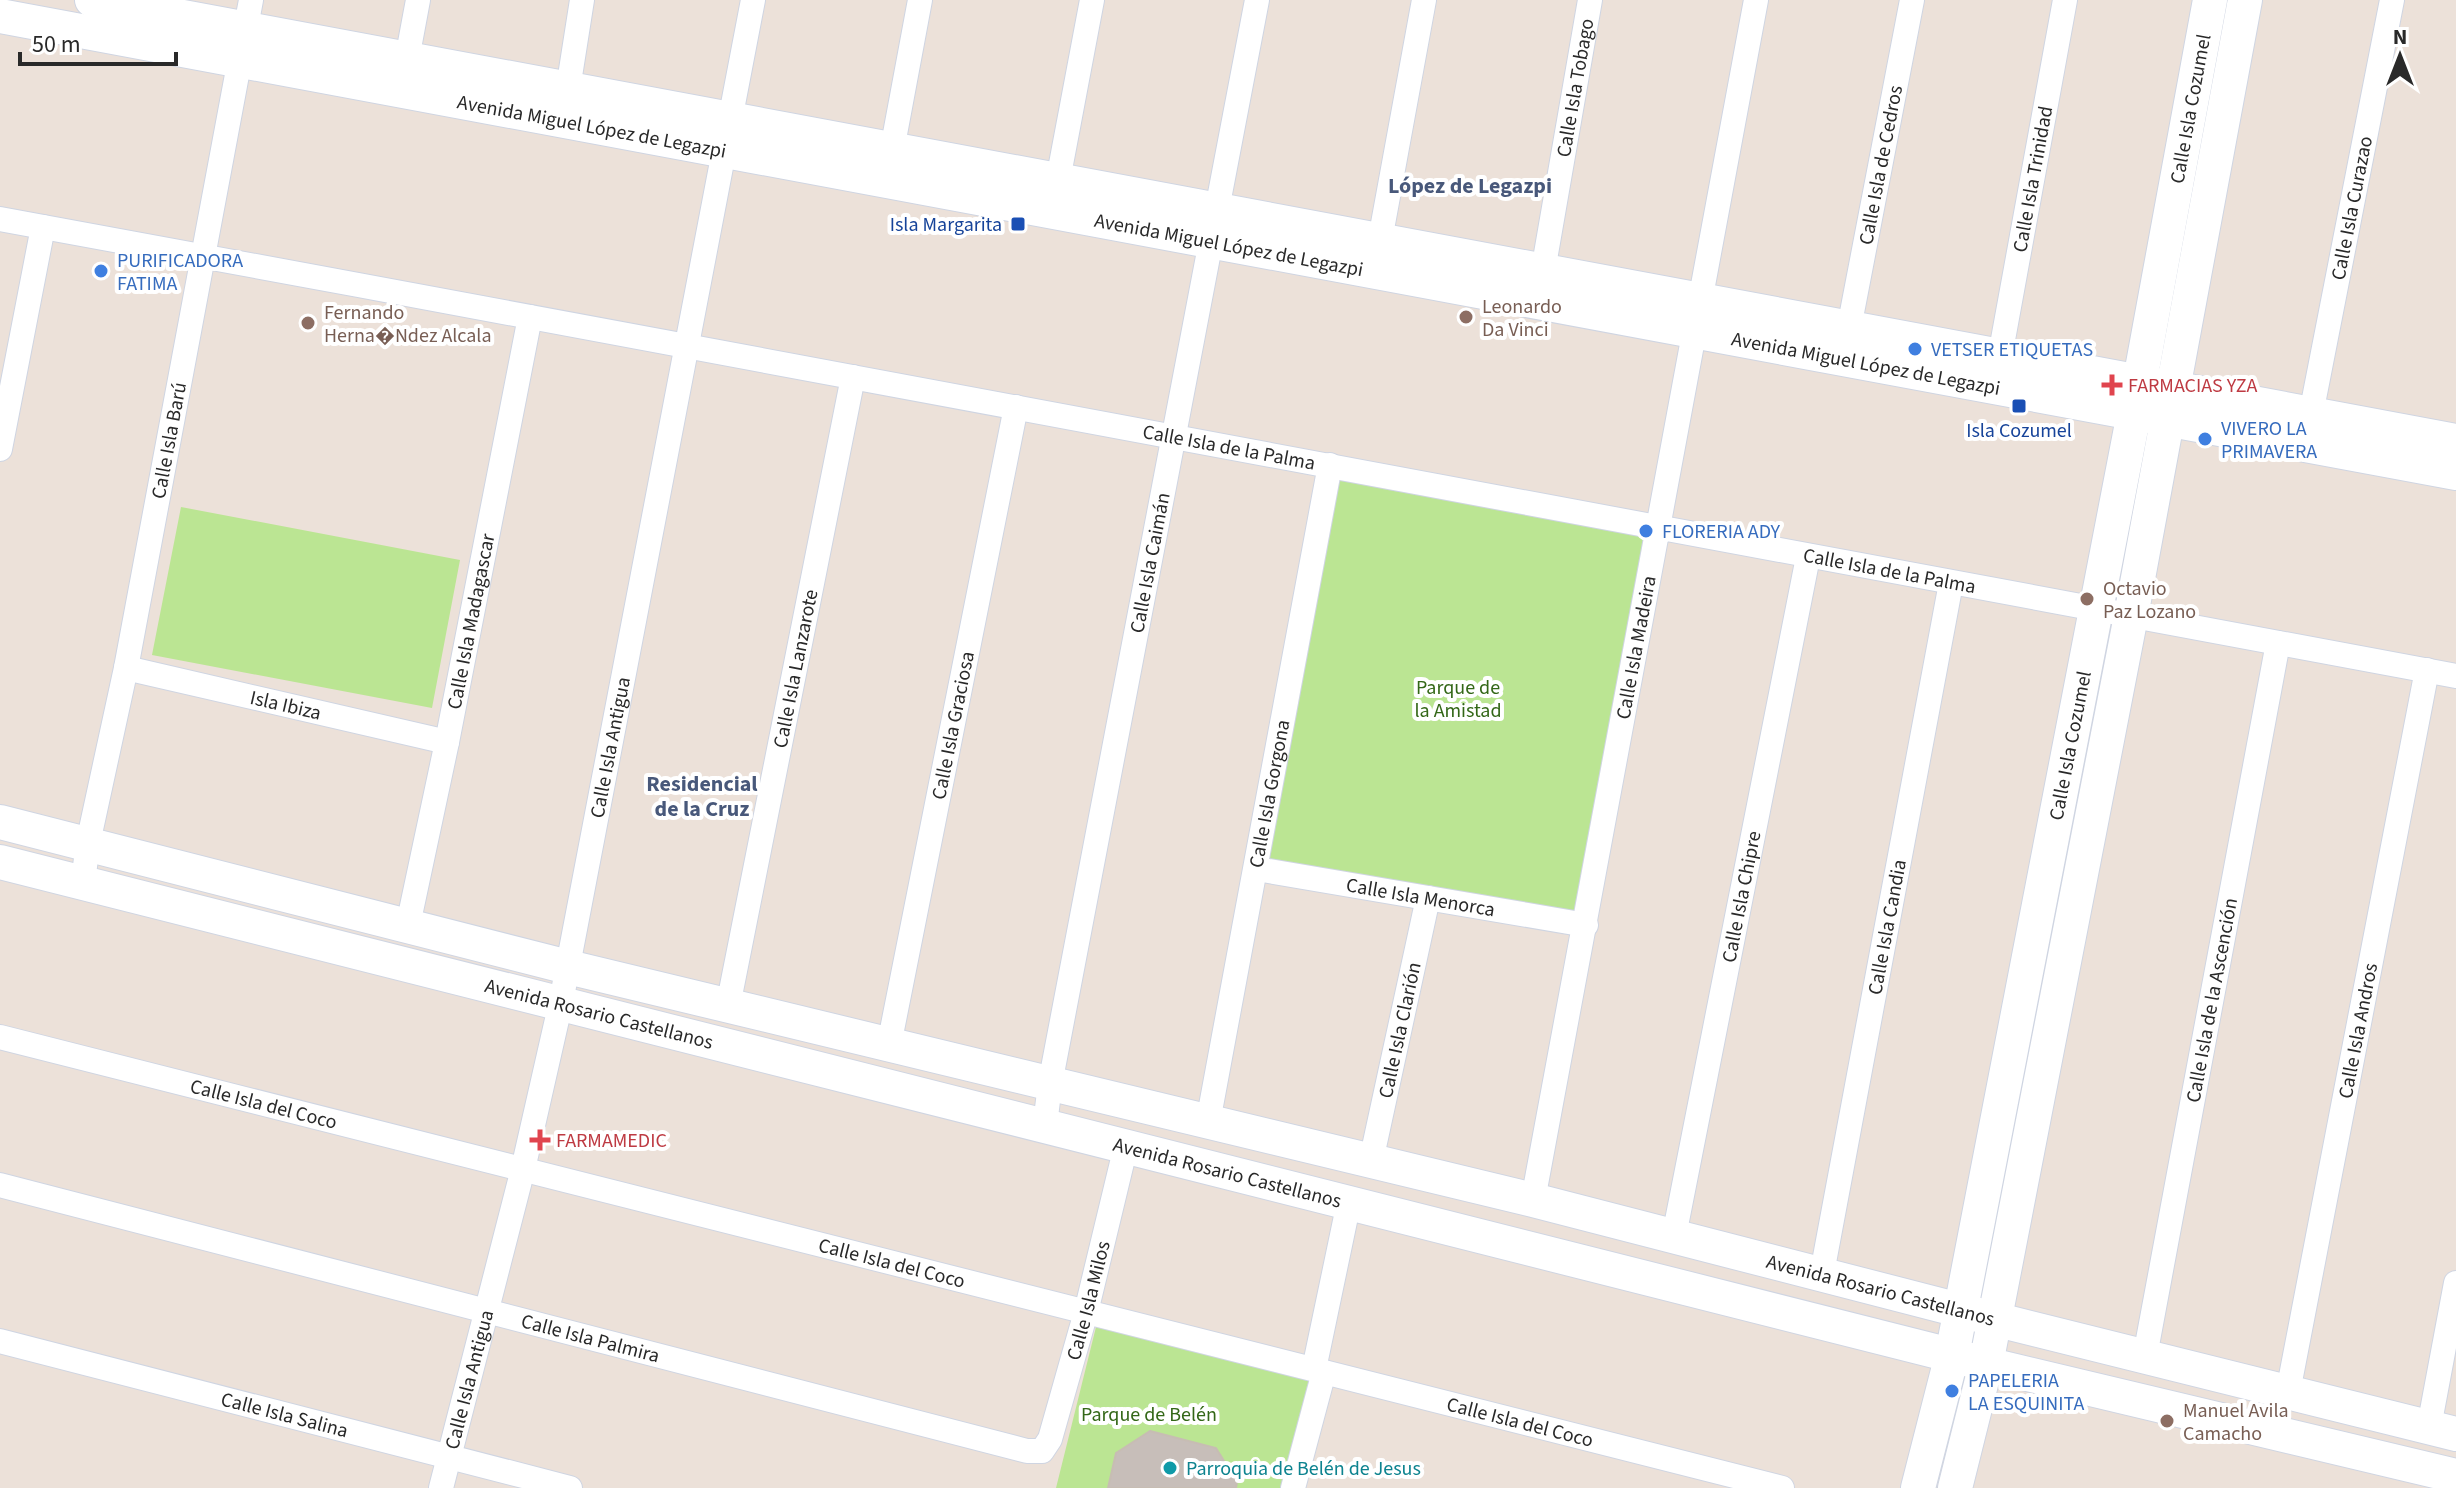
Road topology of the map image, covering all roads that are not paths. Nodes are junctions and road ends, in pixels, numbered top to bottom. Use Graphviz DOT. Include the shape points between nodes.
graph roads {
  1 [pos="92,0"];
  2 [pos="418,0"];
  3 [pos="582,0"];
  4 [pos="753,0"];
  5 [pos="920,0"];
  6 [pos="1092,0"];
  7 [pos="1257,0"];
  8 [pos="1424,0"];
  9 [pos="1590,0"];
  10 [pos="1756,0"];
  11 [pos="1912,0"];
  12 [pos="2065,0"];
  13 [pos="2210,0"];
  14 [pos="2245,0"];
  15 [pos="2392,0"];
  16 [pos="0,16"];
  17 [pos="246,30"];
  18 [pos="407,59"];
  19 [pos="568,89"];
  20 [pos="728,135"];
  21 [pos="892,150"];
  22 [pos="1058,180"];
  23 [pos="0,219"];
  24 [pos="1214,226"];
  25 [pos="43,227"];
  26 [pos="1380,240"];
  27 [pos="204,256"];
  28 [pos="1543,271"];
  29 [pos="1697,316"];
  30 [pos="530,317"];
  31 [pos="1849,328"];
  32 [pos="688,347"];
  33 [pos="2000,356"];
  34 [pos="853,377"];
  35 [pos="2136,398"];
  36 [pos="2170,404"];
  37 [pos="1016,407"];
  38 [pos="2311,414"];
  39 [pos="1175,435"];
  40 [pos="2456,441"];
  41 [pos="0,449"];
  42 [pos="1330,465"];
  43 [pos="2456,473"];
  44 [pos="1659,528"];
  45 [pos="1808,557"];
  46 [pos="1951,583"];
  47 [pos="2095,609"];
  48 [pos="2131,616"];
  49 [pos="2278,643"];
  50 [pos="126,668"];
  51 [pos="2427,670"];
  52 [pos="2456,676"];
  53 [pos="447,742"];
  54 [pos="0,822"];
  55 [pos="88,843"];
  56 [pos="0,862"];
  57 [pos="1257,869"];
  58 [pos="83,882"];
  59 [pos="1428,898"];
  60 [pos="408,925"];
  61 [pos="1586,925"];
  62 [pos="568,967"];
  63 [pos="561,1002"];
  64 [pos="728,1006"];
  65 [pos="0,1037"];
  66 [pos="889,1045"];
  67 [pos="1050,1084"];
  68 [pos="1208,1122"];
  69 [pos="1045,1125"];
  70 [pos="1126,1146"];
  71 [pos="1371,1161"];
  72 [pos="523,1169"];
  73 [pos="0,1185"];
  74 [pos="1533,1200"];
  75 [pos="1349,1202"];
  76 [pos="1674,1236"];
  77 [pos="1822,1273"];
  78 [pos="2456,1283"];
  79 [pos="1960,1309"];
  80 [pos="1086,1312"];
  81 [pos="486,1313"];
  82 [pos="1994,1319"];
  83 [pos="0,1341"];
  84 [pos="1952,1355"];
  85 [pos="2145,1356"];
  86 [pos="1986,1364"];
  87 [pos="1319,1370"];
  88 [pos="2288,1392"];
  89 [pos="2442,1430"];
  90 [pos="1042,1451"];
  91 [pos="449,1458"];
  92 [pos="2456,1476"];
  93 [pos="441,1488"];
  94 [pos="570,1488"];
  95 [pos="1293,1488"];
  96 [pos="1782,1488"];
  97 [pos="1918,1488"];
  98 [pos="1955,1488"];
  1 -- 17 [label="street, Avenida Miguel López de Legazpi"];
  2 -- 18 [label="street"];
  3 -- 19 [label="street"];
  4 -- 20 [label="street, Calle Isla Antigua"];
  5 -- 21 [label="street"];
  6 -- 22 [label="street"];
  7 -- 24 [label="street, Calle Isla Caimán"];
  8 -- 26 [label="street"];
  9 -- 28 [label="street, Calle Isla Tobago"];
  10 -- 29 [label="street, Calle Isla Madeira"];
  11 -- 31 [label="street, Calle Isla de Cedros"];
  12 -- 33 [label="street, Calle Isla Trinidad"];
  13 -- 35 [label="street, Calle Isla Cozumel"];
  14 -- 36 [label="street, Calle Isla Cozumel"];
  15 -- 38 [label="street, Calle Isla Curazao"];
  16 -- 17 [label="street, Avenida Miguel López de Legazpi"];
  17 -- 18 [label="street, Avenida Miguel López de Legazpi"];
  17 -- 20 [label="street, Avenida Miguel López de Legazpi"];
  17 -- 27 [label="street, Calle Isla Barú"];
  18 -- 19 [label="street, Avenida Miguel López de Legazpi"];
  19 -- 20 [label="street, Avenida Miguel López de Legazpi"];
  20 -- 21 [label="street, Avenida Miguel López de Legazpi"];
  20 -- 24 [label="street, Avenida Miguel López de Legazpi"];
  20 -- 32 [label="street, Calle Isla Antigua"];
  21 -- 22 [label="street, Avenida Miguel López de Legazpi"];
  22 -- 24 [label="street, Avenida Miguel López de Legazpi"];
  23 -- 25 [label="street, Calle Isla de la Palma"];
  24 -- 26 [label="street, Avenida Miguel López de Legazpi"];
  24 -- 29 [label="street, Avenida Miguel López de Legazpi"];
  24 -- 39 [label="street, Calle Isla Caimán"];
  25 -- 27 [label="street, Calle Isla de la Palma"];
  25 -- 41 [label="street"];
  26 -- 28 [label="street, Avenida Miguel López de Legazpi"];
  27 -- 30 [label="street, Calle Isla de la Palma"];
  27 -- 50 [label="street, Calle Isla Barú"];
  28 -- 29 [label="street, Avenida Miguel López de Legazpi"];
  29 -- 31 [label="street, Avenida Miguel López de Legazpi"];
  29 -- 35 [label="street, Avenida Miguel López de Legazpi"];
  29 -- 44 [label="street, Calle Isla Madeira"];
  30 -- 32 [label="street, Calle Isla de la Palma"];
  30 -- 53 [label="street, Calle Isla Madagascar"];
  31 -- 33 [label="street, Avenida Miguel López de Legazpi"];
  32 -- 34 [label="street, Calle Isla de la Palma"];
  32 -- 62 [label="street, Calle Isla Antigua"];
  33 -- 35 [label="street, Avenida Miguel López de Legazpi"];
  34 -- 37 [label="street, Calle Isla de la Palma"];
  34 -- 64 [label="street, Calle Isla Lanzarote"];
  35 -- 36 [label="street, Avenida Miguel López de Legazpi"];
  35 -- 47 [label="street, Calle Isla Cozumel"];
  36 -- 38 [label="street, Avenida Miguel López de Legazpi"];
  36 -- 43 [label="street, Avenida Miguel López de Legazpi"];
  36 -- 48 [label="street, Calle Isla Cozumel"];
  37 -- 39 [label="street, Calle Isla de la Palma"];
  37 -- 66 [label="street, Calle Isla Graciosa"];
  38 -- 40 [label="street, Avenida Miguel López de Legazpi"];
  39 -- 42 [label="street, Calle Isla de la Palma"];
  39 -- 67 [label="street, Calle Isla Caimán"];
  42 -- 44 [label="street, Calle Isla de la Palma"];
  42 -- 57 [label="street, Calle Isla Gorgona"];
  44 -- 45 [label="street, Calle Isla de la Palma"];
  44 -- 61 [label="street, Calle Isla Madeira"];
  45 -- 46 [label="street, Calle Isla de la Palma"];
  45 -- 76 [label="street, Calle Isla Chipre"];
  46 -- 47 [label="street, Calle Isla de la Palma"];
  46 -- 77 [label="street, Calle Isla Candia"];
  47 -- 48 [label="street, Calle Isla de la Palma"];
  47 -- 79 [label="street, Calle Isla Cozumel"];
  48 -- 49 [label="street, Calle Isla de la Palma"];
  48 -- 82 [label="street, Calle Isla Cozumel"];
  49 -- 51 [label="street, Calle Isla de la Palma"];
  49 -- 85 [label="street, Calle Isla de la Ascención"];
  50 -- 53 [label="street, Isla Ibiza"];
  50 -- 55 [label="street, Calle Isla Barú"];
  51 -- 52 [label="street, Calle Isla de la Palma"];
  51 -- 88 [label="street, Calle Isla Andros"];
  53 -- 60 [label="street, Calle Isla Madagascar"];
  54 -- 55 [label="street, Avenida Rosario Castellanos"];
  55 -- 58 [label="street, Calle Isla Barú"];
  55 -- 60 [label="street, Avenida Rosario Castellanos"];
  56 -- 58 [label="street, Avenida Rosario Castellanos"];
  57 -- 59 [label="street, Calle Isla Menorca"];
  57 -- 68 [label="street, Calle Isla Gorgona"];
  58 -- 63 [label="street, Avenida Rosario Castellanos"];
  59 -- 61 [label="street, Calle Isla Menorca"];
  59 -- 71 [label="street, Calle Isla Clarión"];
  60 -- 62 [label="street, Avenida Rosario Castellanos"];
  61 -- 74 [label="street, Calle Isla Madeira"];
  62 -- 63 [label="street, Calle Isla Antigua"];
  62 -- 64 [label="street, Avenida Rosario Castellanos"];
  63 -- 69 [label="street, Avenida Rosario Castellanos"];
  63 -- 72 [label="street, Calle Isla Antigua"];
  64 -- 66 [label="street, Avenida Rosario Castellanos"];
  65 -- 72 [label="street, Calle Isla del Coco"];
  66 -- 67 [label="street, Avenida Rosario Castellanos"];
  67 -- 68 [label="street, Avenida Rosario Castellanos"];
  67 -- 69 [label="street, Calle Isla Caimán"];
  68 -- 71 [label="street, Avenida Rosario Castellanos"];
  69 -- 70 [label="street, Avenida Rosario Castellanos"];
  70 -- 75 [label="street, Avenida Rosario Castellanos"];
  70 -- 80 [label="street, Calle Isla Milos"];
  71 -- 74 [label="street, Avenida Rosario Castellanos"];
  72 -- 80 [label="street, Calle Isla del Coco"];
  72 -- 81 [label="street, Calle Isla Antigua"];
  73 -- 81 [label="street, Calle Isla Palmira"];
  74 -- 76 [label="street, Avenida Rosario Castellanos"];
  75 -- 84 [label="street, Avenida Rosario Castellanos"];
  75 -- 87 [label="street"];
  76 -- 77 [label="street, Avenida Rosario Castellanos"];
  77 -- 79 [label="street, Avenida Rosario Castellanos"];
  78 -- 89 [label="street"];
  79 -- 82 [label="street, Avenida Rosario Castellanos"];
  79 -- 84 [label="street, Calle Isla Cozumel"];
  80 -- 87 [label="street, Calle Isla del Coco"];
  80 -- 90 [label="street, Calle Isla Milos" via="1050,1439"];
  81 -- 90 [label="street, Calle Isla Palmira"];
  81 -- 91 [label="street, Calle Isla Antigua"];
  82 -- 85 [label="street, Avenida Rosario Castellanos"];
  82 -- 86 [label="street, Calle Isla Cozumel"];
  83 -- 91 [label="street, Calle Isla Salina"];
  84 -- 86 [label="street, Avenida Rosario Castellanos"];
  84 -- 97 [label="street, Calle Isla Cozumel"];
  85 -- 88 [label="street, Avenida Rosario Castellanos"];
  86 -- 92 [label="street, Avenida Rosario Castellanos"];
  86 -- 98 [label="street, Calle Isla Cozumel"];
  87 -- 95 [label="street"];
  87 -- 96 [label="street, Calle Isla del Coco"];
  88 -- 89 [label="street, Avenida Rosario Castellanos"];
  91 -- 93 [label="street, Calle Isla Antigua"];
  91 -- 94 [label="street, Calle Isla Salina"];
}
